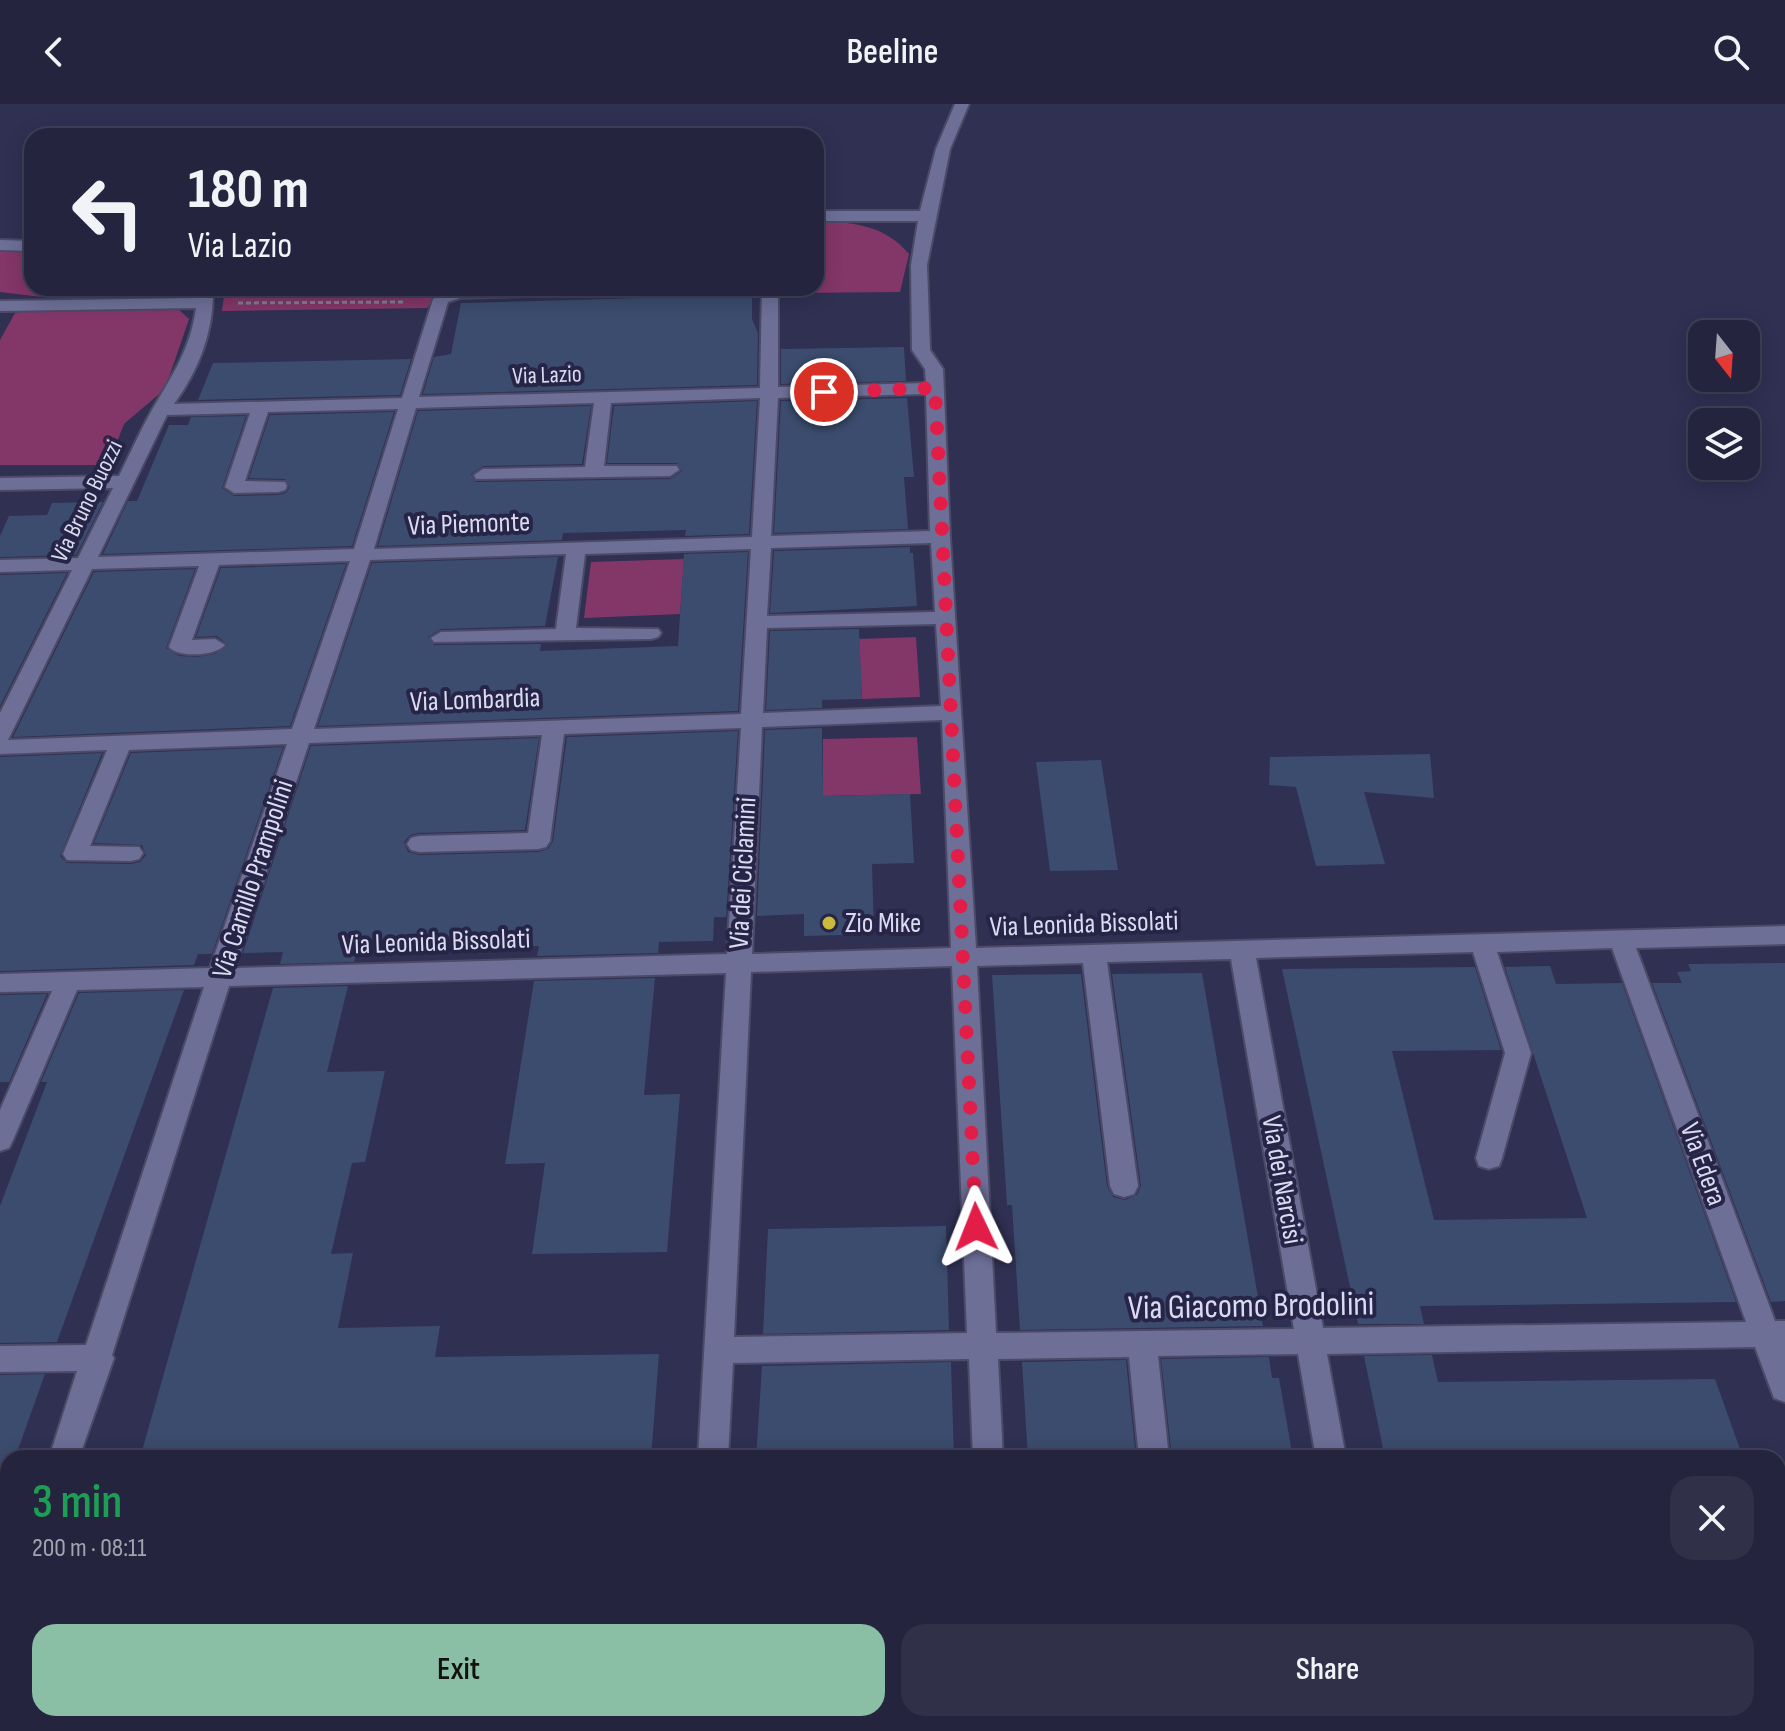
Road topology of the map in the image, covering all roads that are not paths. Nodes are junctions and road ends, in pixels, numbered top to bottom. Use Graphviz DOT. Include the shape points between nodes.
graph roads {
  1 [pos="962,104"];
  2 [pos="824,216"];
  3 [pos="927,216"];
  4 [pos="0,245"];
  5 [pos="24,246"];
  6 [pos="206,296"];
  7 [pos="450,296"];
  8 [pos="770,296"];
  9 [pos="0,306"];
  10 [pos="935,388"];
  11 [pos="769,393"];
  12 [pos="603,398"];
  13 [pos="409,403"];
  14 [pos="261,407"];
  15 [pos="161,410"];
  16 [pos="670,470"];
  17 [pos="594,472"];
  18 [pos="483,475"];
  19 [pos="125,482"];
  20 [pos="0,484"];
  21 [pos="278,486"];
  22 [pos="940,537"];
  23 [pos="761,542"];
  24 [pos="576,549"];
  25 [pos="362,555"];
  26 [pos="211,560"];
  27 [pos="85,564"];
  28 [pos="0,566"];
  29 [pos="946,618"];
  30 [pos="756,622"];
  31 [pos="651,633"];
  32 [pos="565,635"];
  33 [pos="441,638"];
  34 [pos="215,645"];
  35 [pos="952,713"];
  36 [pos="752,720"];
  37 [pos="554,727"];
  38 [pos="0,735"];
  39 [pos="300,736"];
  40 [pos="121,742"];
  41 [pos="0,747"];
  42 [pos="419,844"];
  43 [pos="131,853"];
  44 [pos="1785,935"];
  45 [pos="1621,940"];
  46 [pos="1482,944"];
  47 [pos="1242,950"];
  48 [pos="1094,954"];
  49 [pos="964,958"];
  50 [pos="738,963"];
  51 [pos="219,978"];
  52 [pos="69,981"];
  53 [pos="0,983"];
  54 [pos="0,1140"];
  55 [pos="1489,1158"];
  56 [pos="1124,1186"];
  57 [pos="1775,1334"];
  58 [pos="1310,1341"];
  59 [pos="1142,1344"];
  60 [pos="982,1346"];
  61 [pos="718,1350"];
  62 [pos="99,1358"];
  63 [pos="0,1359"];
  64 [pos="1785,1389"];
  65 [pos="67,1450"];
  66 [pos="713,1450"];
  67 [pos="988,1450"];
  68 [pos="1153,1450"];
  69 [pos="1330,1450"];
  1 -- 3 [label="street" via="943,149"];
  2 -- 3 [label="street"];
  3 -- 10 [label="street" via="919,265 921,350 934,369"];
  4 -- 5 [label="street"];
  6 -- 9 [label="street"];
  6 -- 15 [label="street, Via Bruno Buozzi" via="193,353"];
  7 -- 13 [label="street, Via Camillo Prampolini" via="441,299"];
  8 -- 11 [label="street, Via dei Ciclamini"];
  10 -- 11 [label="street, Via Lazio"];
  10 -- 22 [label="street"];
  11 -- 12 [label="street, Via Lazio"];
  11 -- 23 [label="street, Via dei Ciclamini"];
  12 -- 13 [label="street, Via Lazio"];
  12 -- 17 [label="street"];
  13 -- 14 [label="street, Via Lazio"];
  13 -- 25 [label="street, Via Camillo Prampolini"];
  14 -- 15 [label="street, Via Lazio"];
  14 -- 21 [label="street" via="234,487"];
  15 -- 19 [label="street, Via Bruno Buozzi"];
  16 -- 17 [label="street"];
  17 -- 18 [label="street"];
  19 -- 20 [label="street"];
  19 -- 27 [label="street, Via Bruno Buozzi"];
  22 -- 23 [label="street, Via Piemonte"];
  22 -- 29 [label="street"];
  23 -- 24 [label="street, Via Piemonte"];
  23 -- 30 [label="street, Via dei Ciclamini"];
  24 -- 25 [label="street, Via Piemonte"];
  24 -- 32 [label="street"];
  25 -- 26 [label="street, Via Piemonte"];
  25 -- 39 [label="street, Via Camillo Prampolini"];
  26 -- 27 [label="street, Via Piemonte"];
  26 -- 34 [label="street" via="179,647"];
  27 -- 28 [label="street, Via Piemonte"];
  27 -- 38 [label="street, Via Bruno Buozzi"];
  29 -- 30 [label="street"];
  29 -- 35 [label="street"];
  30 -- 36 [label="street, Via dei Ciclamini"];
  31 -- 32 [label="street"];
  32 -- 33 [label="street"];
  35 -- 36 [label="street, Via Lombardia"];
  35 -- 49 [label="street"];
  36 -- 37 [label="street, Via Lombardia"];
  36 -- 50 [label="street, Via dei Ciclamini"];
  37 -- 39 [label="street, Via Lombardia"];
  37 -- 42 [label="street" via="538,841"];
  39 -- 40 [label="street, Via Lombardia"];
  39 -- 51 [label="street, Via Camillo Prampolini"];
  40 -- 41 [label="street, Via Lombardia"];
  40 -- 43 [label="street" via="75,854"];
  44 -- 45 [label="street, Via Leonida Bissolati"];
  45 -- 46 [label="street, Via Leonida Bissolati"];
  45 -- 57 [label="street, Via Edera"];
  46 -- 47 [label="street, Via Leonida Bissolati"];
  46 -- 55 [label="street" via="1518,1053"];
  47 -- 48 [label="street, Via Leonida Bissolati"];
  47 -- 58 [label="street, Via dei Narcisi"];
  48 -- 49 [label="street, Via Leonida Bissolati"];
  48 -- 56 [label="street"];
  49 -- 50 [label="street, Via Leonida Bissolati"];
  49 -- 60 [label="street"];
  50 -- 51 [label="street, Via Leonida Bissolati"];
  50 -- 61 [label="street, Via dei Ciclamini"];
  51 -- 52 [label="street, Via Leonida Bissolati"];
  51 -- 62 [label="street, Via Camillo Prampolini"];
  52 -- 53 [label="street, Via Leonida Bissolati"];
  52 -- 54 [label="street"];
  57 -- 58 [label="street, Via Giacomo Brodolini"];
  57 -- 64 [label="street, Via Edera"];
  58 -- 59 [label="street, Via Giacomo Brodolini"];
  58 -- 69 [label="street, Via dei Narcisi"];
  59 -- 60 [label="street, Via Giacomo Brodolini"];
  59 -- 68 [label="street"];
  60 -- 61 [label="street, Via Giacomo Brodolini"];
  60 -- 67 [label="street"];
  61 -- 66 [label="street, Via dei Ciclamini"];
  62 -- 63 [label="street"];
  62 -- 65 [label="street, Via Camillo Prampolini"];
}
